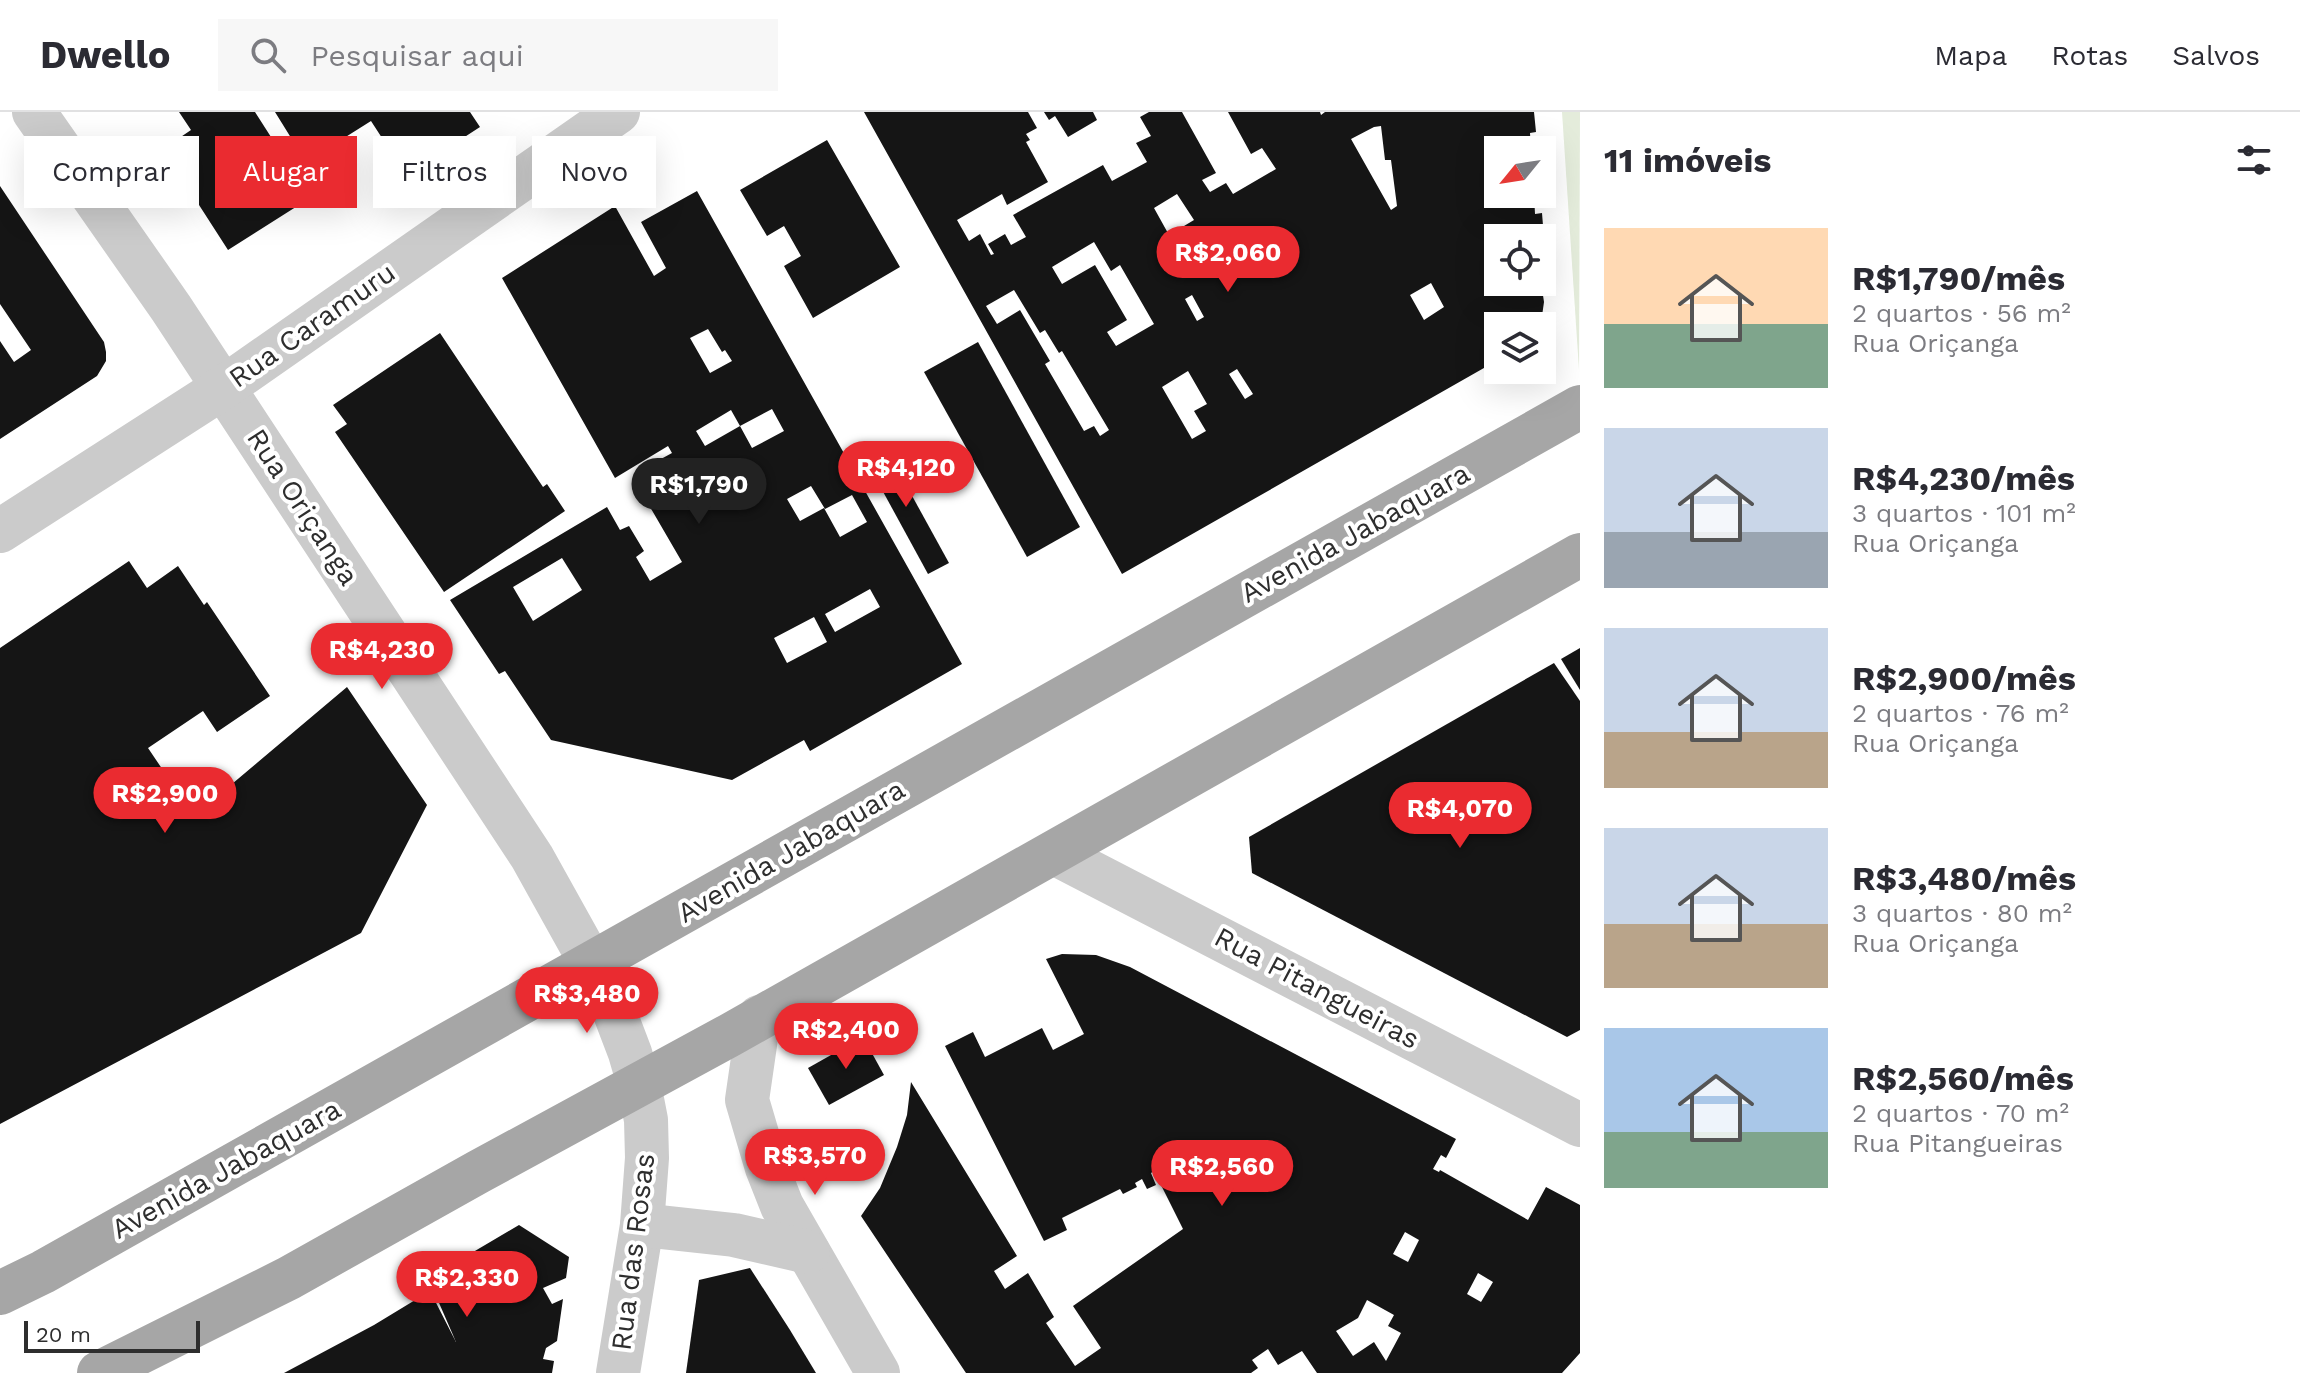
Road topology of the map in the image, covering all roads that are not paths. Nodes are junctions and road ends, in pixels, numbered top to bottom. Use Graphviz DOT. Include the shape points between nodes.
graph roads {
  1 [pos="34,112"];
  2 [pos="618,112"];
  3 [pos="224,387"];
  4 [pos="1580,407"];
  5 [pos="0,531"];
  6 [pos="1580,555"];
  7 [pos="1054,853"];
  8 [pos="593,964"];
  9 [pos="759,1017"];
  10 [pos="639,1084"];
  11 [pos="1580,1125"];
  12 [pos="642,1225"];
  13 [pos="808,1252"];
  14 [pos="0,1293"];
  15 [pos="99,1373"];
  16 [pos="618,1373"];
  17 [pos="878,1373"];
  1 -- 3 [label="street, Rua Oriçanga"];
  2 -- 3 [label="street, Rua Caramuru"];
  3 -- 5 [label="street, Rua Caramuru"];
  3 -- 8 [label="street, Rua Oriçanga" via="532,857"];
  4 -- 8 [label="main road, Avenida Jabaquara"];
  6 -- 7 [label="main road"];
  7 -- 9 [label="main road"];
  7 -- 11 [label="street, Rua Pitangueiras"];
  8 -- 10 [label="street, Rua Oriçanga"];
  8 -- 14 [label="main road, Avenida Jabaquara"];
  9 -- 10 [label="main road"];
  9 -- 13 [label="street" via="747,1100 782,1206"];
  10 -- 12 [label="street, Rua das Rosas" via="647,1158"];
  10 -- 15 [label="main road" via="289,1278"];
  12 -- 13 [label="street" via="734,1235"];
  12 -- 16 [label="street, Rua das Rosas"];
  13 -- 17 [label="street"];
}
